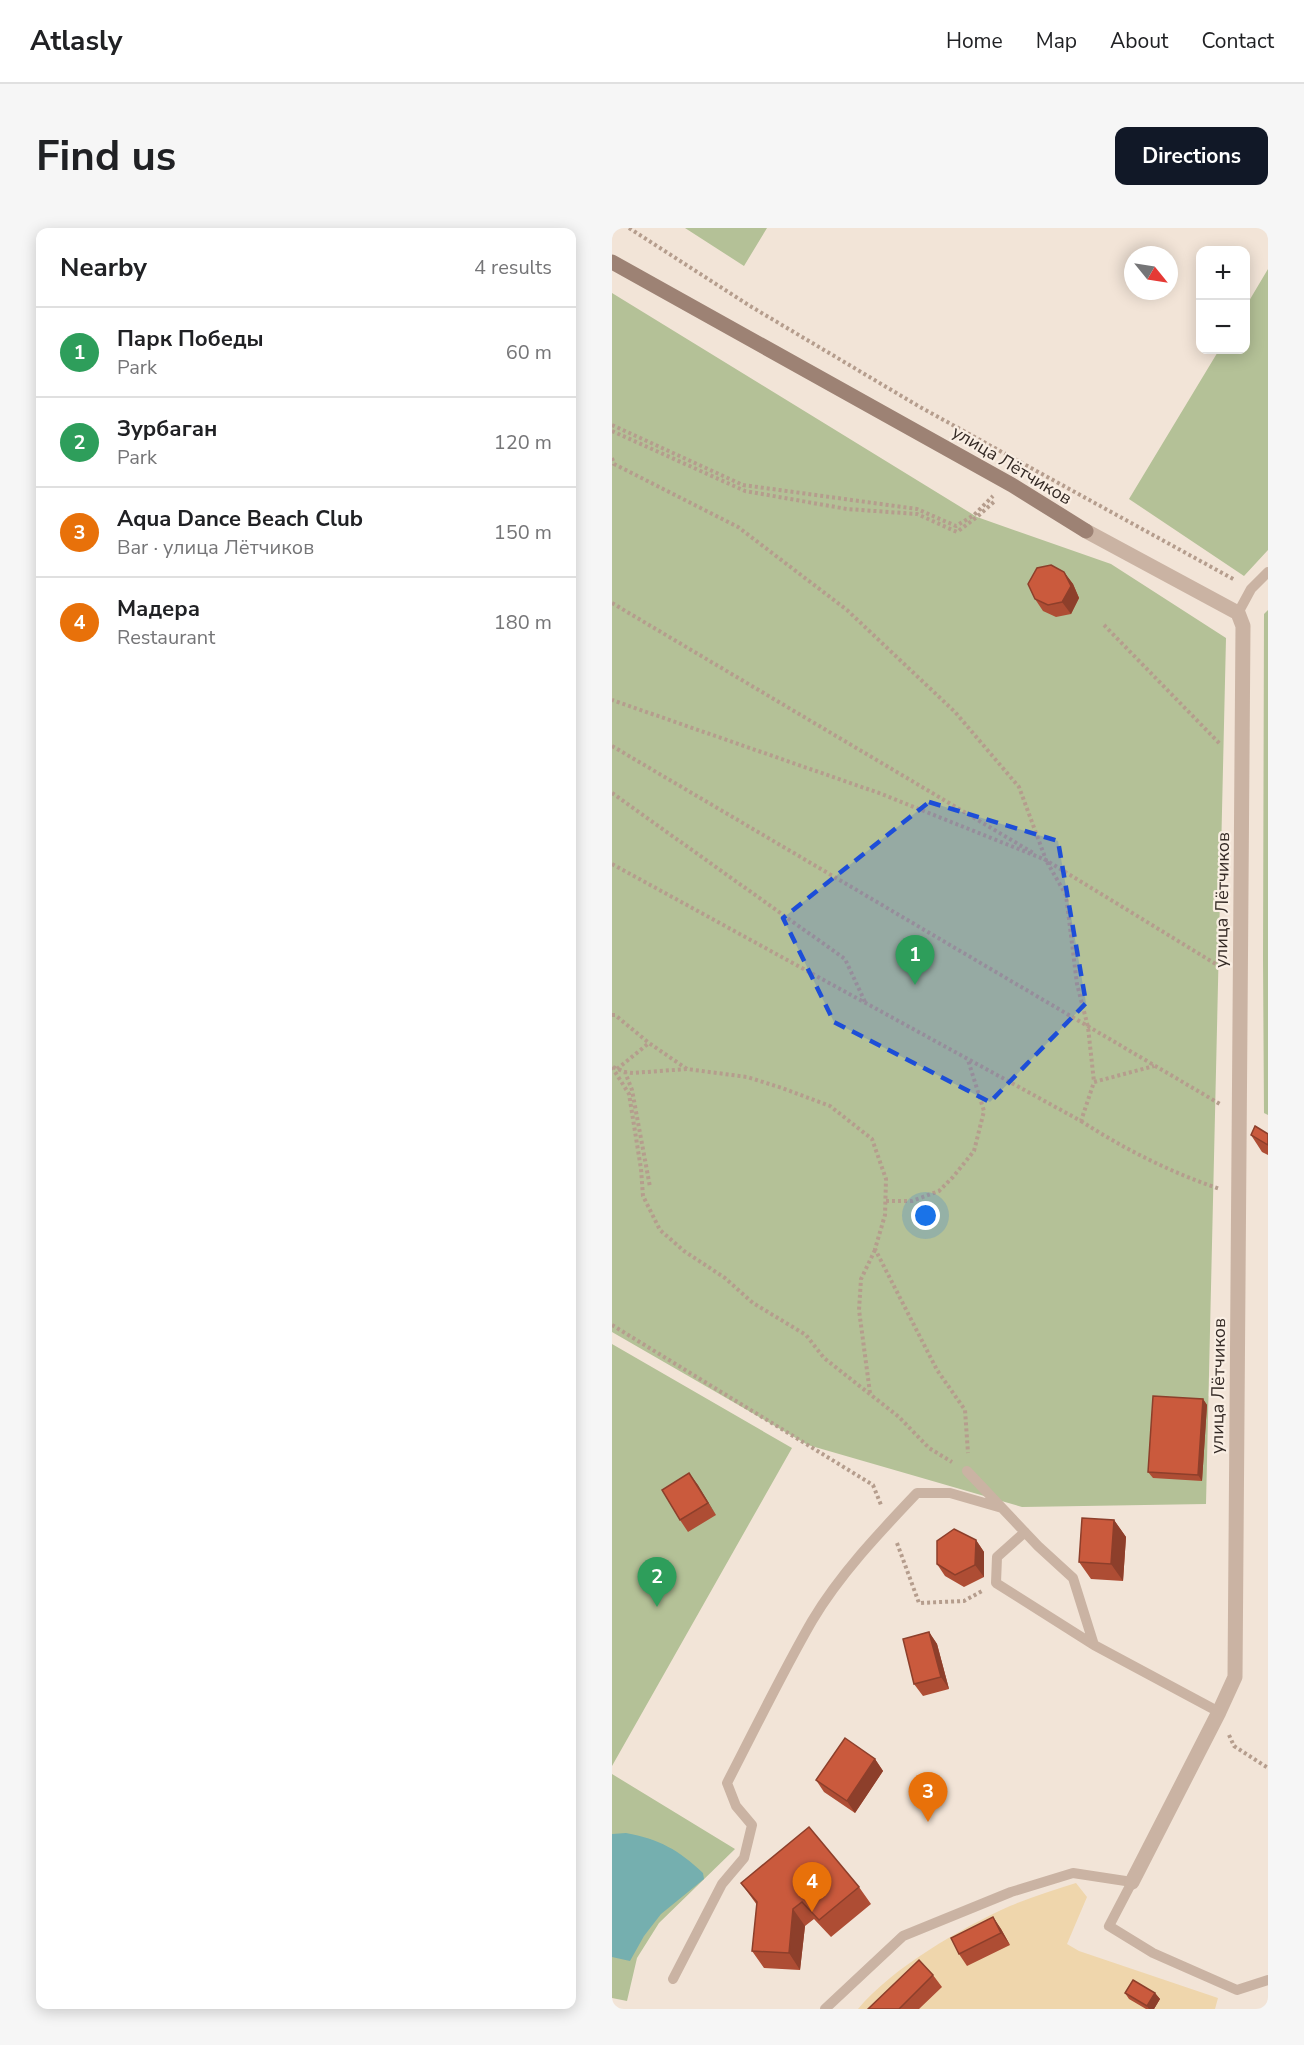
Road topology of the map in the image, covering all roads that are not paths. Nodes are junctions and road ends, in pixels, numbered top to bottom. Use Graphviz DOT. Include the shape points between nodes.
graph roads {
  1 [pos="612,262"];
  2 [pos="1086,531"];
  3 [pos="1268,572"];
  4 [pos="1238,613"];
  5 [pos="967,1471"];
  6 [pos="1002,1508"];
  7 [pos="1025,1532"];
  8 [pos="1094,1645"];
  9 [pos="1219,1712"];
  10 [pos="1132,1882"];
  11 [pos="673,1979"];
  12 [pos="1268,1980"];
  13 [pos="825,2009"];
  1 -- 2 [label="main road, улица Лётчиков" via="1010,484"];
  2 -- 4 [label="street, улица Лётчиков"];
  3 -- 4 [label="lane" via="1251,589"];
  4 -- 9 [label="street, улица Лётчиков" via="1243,626 1235,1677"];
  5 -- 6 [label="lane"];
  6 -- 7 [label="lane"];
  6 -- 11 [label="lane" via="950,1492 917,1493 840,1581 813,1619 727,1783 736,1806 752,1825 744,1857 722,1884"];
  7 -- 8 [label="lane" via="1073,1578"];
  7 -- 8 [label="lane" via="997,1557 996,1583"];
  8 -- 9 [label="lane"];
  9 -- 10 [label="street, улица Лётчиков"];
  10 -- 12 [label="lane" via="1109,1926 1153,1953 1237,1990"];
  10 -- 13 [label="lane" via="1073,1873 1011,1892 914,1931 903,1936"];
}
